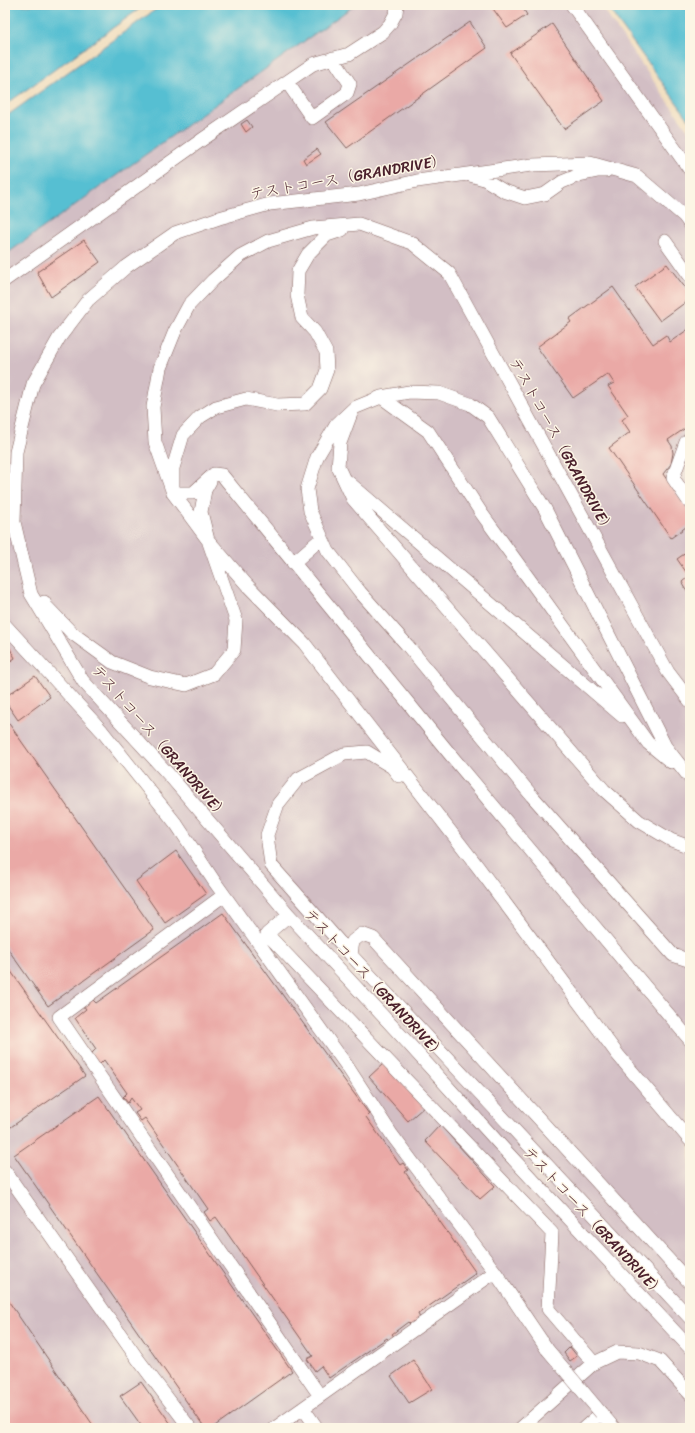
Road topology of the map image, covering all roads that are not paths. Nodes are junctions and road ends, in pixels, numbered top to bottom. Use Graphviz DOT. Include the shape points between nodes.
graph roads {
  1 [pos="397,5"];
  2 [pos="572,5"];
  3 [pos="333,58"];
  4 [pos="287,82"];
  5 [pos="690,170"];
  6 [pos="621,172"];
  7 [pos="464,174"];
  8 [pos="359,224"];
  9 [pos="690,224"];
  10 [pos="665,241"];
  11 [pos="690,276"];
  12 [pos="5,280"];
  13 [pos="381,397"];
  14 [pos="354,408"];
  15 [pos="690,439"];
  16 [pos="214,474"];
  17 [pos="344,478"];
  18 [pos="173,493"];
  19 [pos="690,503"];
  20 [pos="322,538"];
  21 [pos="208,540"];
  22 [pos="23,560"];
  23 [pos="293,563"];
  24 [pos="5,625"];
  25 [pos="690,700"];
  26 [pos="639,731"];
  27 [pos="690,778"];
  28 [pos="690,847"];
  29 [pos="478,867"];
  30 [pos="224,895"];
  31 [pos="289,915"];
  32 [pos="351,955"];
  33 [pos="690,959"];
  34 [pos="690,1040"];
  35 [pos="690,1140"];
  36 [pos="5,1171"];
  37 [pos="495,1272"];
  38 [pos="690,1283"];
  39 [pos="690,1318"];
  40 [pos="690,1348"];
  41 [pos="594,1363"];
  42 [pos="690,1394"];
  43 [pos="320,1396"];
  44 [pos="303,1408"];
  45 [pos="600,1413"];
  46 [pos="190,1428"];
  47 [pos="275,1428"];
  48 [pos="317,1428"];
  49 [pos="521,1428"];
  50 [pos="584,1428"];
  51 [pos="614,1428"];
  1 -- 3 [label="street" via="396,13 383,32 349,54"];
  2 -- 5 [label="street"];
  3 -- 4 [label="street" via="313,64"];
  3 -- 4 [label="street" via="350,84 347,93 312,118"];
  4 -- 12 [label="street"];
  6 -- 7 [label="street, テストコース（GRANDRIVE）" via="590,163 532,165"];
  6 -- 7 [label="street" via="598,171 579,175 562,182 545,194 525,198 504,191 484,179"];
  6 -- 9 [label="street, テストコース（GRANDRIVE）" via="637,176"];
  7 -- 22 [label="street, テストコース（GRANDRIVE）" via="359,194 270,204 219,218 175,233 126,267 88,300 59,338 33,384 16,452 14,522"];
  8 -- 18 [label="street, テストコース（GRANDRIVE）" via="313,228 268,241 240,256 212,280 189,305 160,368 153,407 155,442"];
  8 -- 18 [label="street" via="327,235 308,254 298,272 297,295 302,318 315,332 326,352 327,370 320,389 305,404 277,405 246,399 216,407 200,417 183,435 173,468"];
  8 -- 25 [label="street, テストコース（GRANDRIVE）" via="412,243 449,273 668,672"];
  10 -- 11 [label="street"];
  13 -- 14 [label="street"];
  13 -- 26 [label="street" via="428,431 482,514"];
  13 -- 27 [label="street" via="409,392 439,393 470,404 488,417 545,510 665,746"];
  14 -- 17 [label="street" via="340,442 338,467"];
  14 -- 20 [label="street" via="332,431 318,457 307,489 310,511"];
  15 -- 19 [label="street" via="686,442 672,478"];
  16 -- 18 [label="street" via="193,493"];
  16 -- 21 [label="street" via="205,490 201,512"];
  16 -- 23 [label="street" via="222,475"];
  17 -- 26 [label="street"];
  17 -- 28 [label="street" via="353,499 604,790 639,821 671,840"];
  18 -- 21 [label="street, テストコース（GRANDRIVE）"];
  20 -- 23 [label="street"];
  20 -- 33 [label="street" via="328,551 360,592 532,796 673,955"];
  21 -- 22 [label="street" via="236,620 234,650 214,674 186,685 150,677 112,662 72,633 46,606"];
  21 -- 29 [label="street, テストコース（GRANDRIVE）" via="246,585 304,643"];
  22 -- 31 [label="street, テストコース（GRANDRIVE）" via="32,594 83,681 170,776"];
  23 -- 34 [label="street" via="454,760"];
  24 -- 30 [label="street" via="102,731 177,825"];
  26 -- 27 [label="street" via="648,743"];
  29 -- 32 [label="street" via="392,767 367,752 344,754 298,779 278,804 267,835 271,865"];
  29 -- 35 [label="street, テストコース（GRANDRIVE）" via="618,1055"];
  30 -- 37 [label="street" via="347,1066 392,1135"];
  30 -- 43 [label="street" via="59,1017"];
  31 -- 40 [label="street, テストコース（GRANDRIVE）" via="408,1042 502,1148"];
  31 -- 41 [label="street" via="267,934 552,1233 548,1309"];
  32 -- 38 [label="street" via="353,941 362,934 373,938"];
  32 -- 39 [label="street"];
  36 -- 46 [label="street" via="137,1358"];
  37 -- 43 [label="street"];
  37 -- 45 [label="street, bridge" via="547,1349"];
  41 -- 42 [label="street" via="617,1352 639,1353 660,1361"];
  41 -- 49 [label="street"];
  43 -- 44 [label="street"];
  44 -- 47 [label="street"];
  44 -- 48 [label="street"];
  45 -- 50 [label="street"];
  45 -- 51 [label="street"];
}
